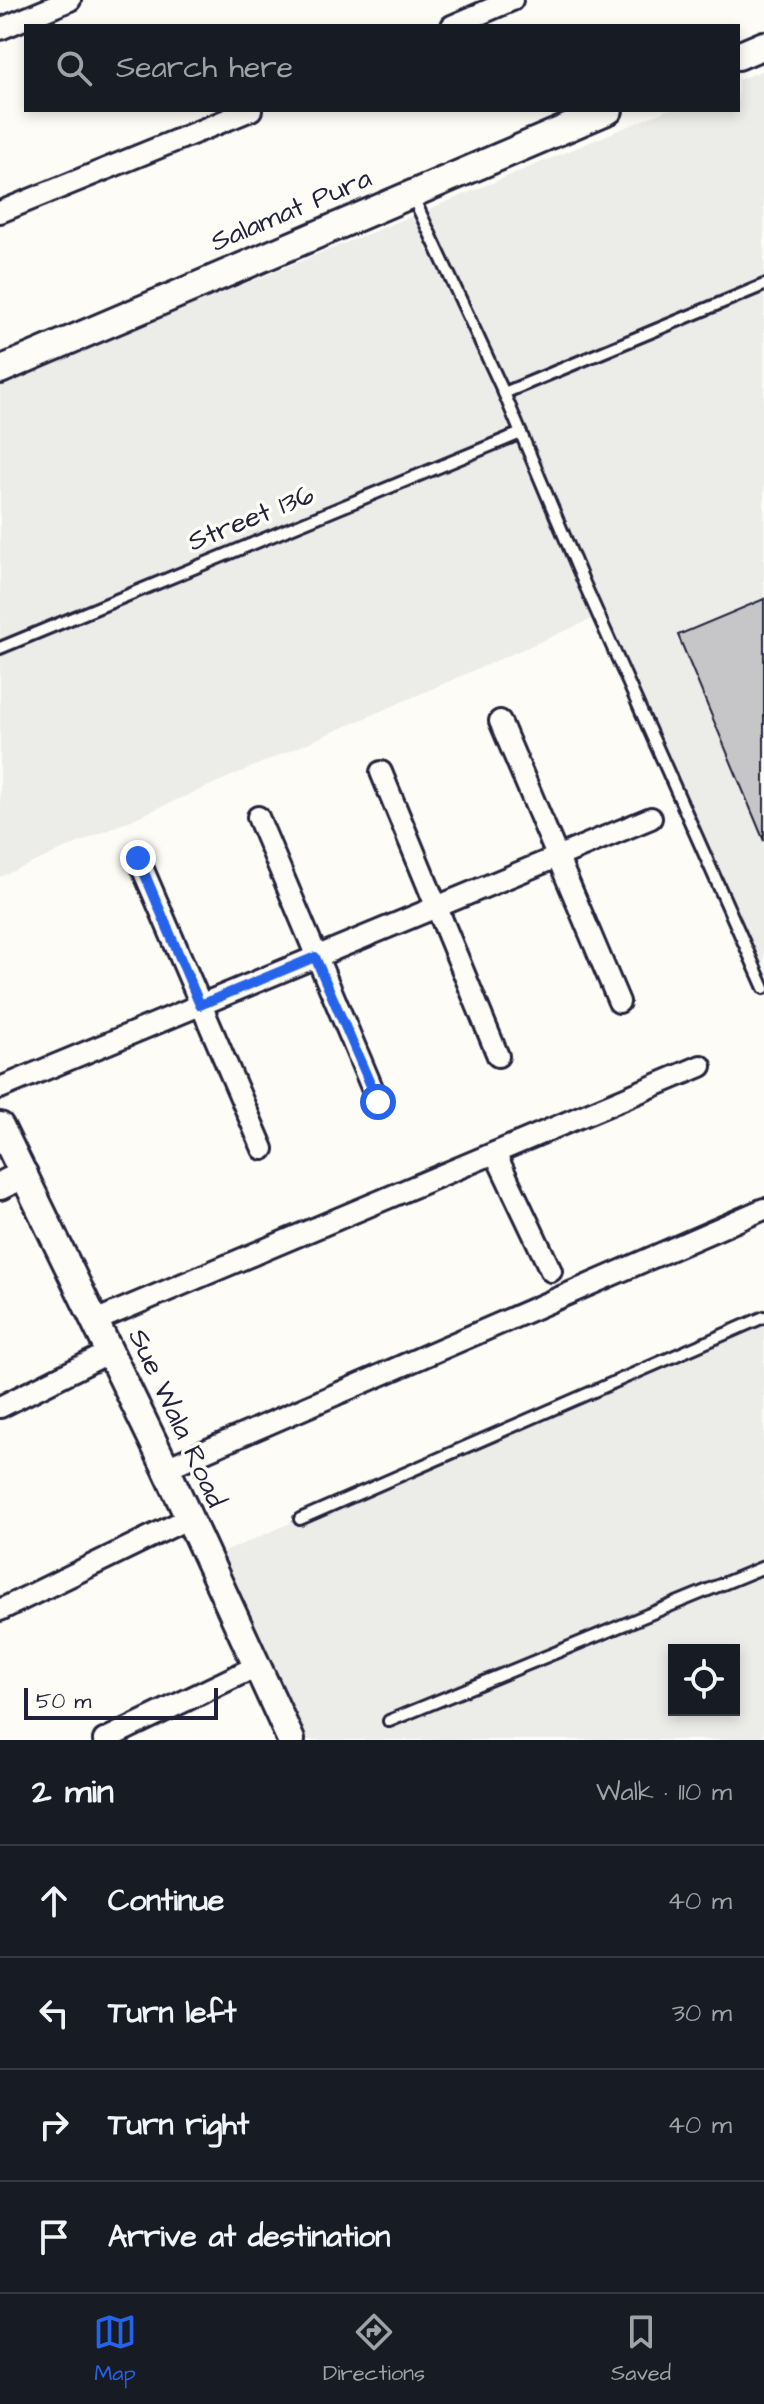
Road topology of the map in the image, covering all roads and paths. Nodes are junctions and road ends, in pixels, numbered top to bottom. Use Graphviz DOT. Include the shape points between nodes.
graph roads {
  1 [pos="512,0"];
  2 [pos="63,1"];
  3 [pos="457,24"];
  4 [pos="0,29"];
  5 [pos="764,45"];
  6 [pos="740,55"];
  7 [pos="246,112"];
  8 [pos="604,112"];
  9 [pos="411,193"];
  10 [pos="0,212"];
  11 [pos="764,285"];
  12 [pos="0,370"];
  13 [pos="504,393"];
  14 [pos="521,433"];
  15 [pos="0,648"];
  16 [pos="500,721"];
  17 [pos="381,772"];
  18 [pos="258,817"];
  19 [pos="651,818"];
  20 [pos="558,856"];
  21 [pos="138,858"];
  22 [pos="438,906"];
  23 [pos="315,957"];
  24 [pos="764,988"];
  25 [pos="619,1002"];
  26 [pos="200,1005"];
  27 [pos="498,1056"];
  28 [pos="701,1066"];
  29 [pos="0,1088"];
  30 [pos="378,1102"];
  31 [pos="0,1126"];
  32 [pos="263,1149"];
  33 [pos="495,1153"];
  34 [pos="12,1180"];
  35 [pos="764,1209"];
  36 [pos="551,1271"];
  37 [pos="764,1317"];
  38 [pos="95,1321"];
  39 [pos="110,1352"];
  40 [pos="0,1407"];
  41 [pos="166,1468"];
  42 [pos="189,1518"];
  43 [pos="300,1519"];
  44 [pos="764,1567"];
  45 [pos="0,1610"];
  46 [pos="257,1666"];
  47 [pos="389,1721"];
  48 [pos="104,1740"];
  49 [pos="291,1740"];
  1 -- 3 [label="street"];
  2 -- 4 [label="street"];
  5 -- 6 [label="street"];
  7 -- 10 [label="street"];
  8 -- 9 [label="street, Salamat Pura"];
  9 -- 12 [label="street, Salamat Pura"];
  9 -- 13 [label="lane"];
  11 -- 13 [label="lane"];
  13 -- 14 [label="lane"];
  14 -- 15 [label="lane, Street 136"];
  14 -- 24 [label="lane"];
  16 -- 20 [label="street"];
  17 -- 22 [label="street"];
  18 -- 23 [label="street"];
  19 -- 20 [label="street"];
  20 -- 22 [label="street"];
  20 -- 25 [label="street"];
  21 -- 26 [label="street"];
  22 -- 23 [label="street"];
  22 -- 27 [label="street"];
  23 -- 26 [label="street"];
  23 -- 30 [label="street"];
  26 -- 29 [label="street"];
  26 -- 32 [label="street"];
  28 -- 33 [label="street"];
  31 -- 34 [label="street, Sue Wala Road"];
  33 -- 36 [label="street"];
  33 -- 38 [label="street"];
  34 -- 38 [label="street, Sue Wala Road"];
  35 -- 41 [label="street"];
  37 -- 43 [label="lane"];
  38 -- 39 [label="street, Sue Wala Road"];
  39 -- 40 [label="street"];
  39 -- 41 [label="street, Sue Wala Road"];
  41 -- 42 [label="street, Sue Wala Road"];
  42 -- 45 [label="street"];
  42 -- 46 [label="street, Sue Wala Road"];
  44 -- 47 [label="lane"];
  46 -- 48 [label="street"];
  46 -- 49 [label="street, Sue Wala Road"];
}
